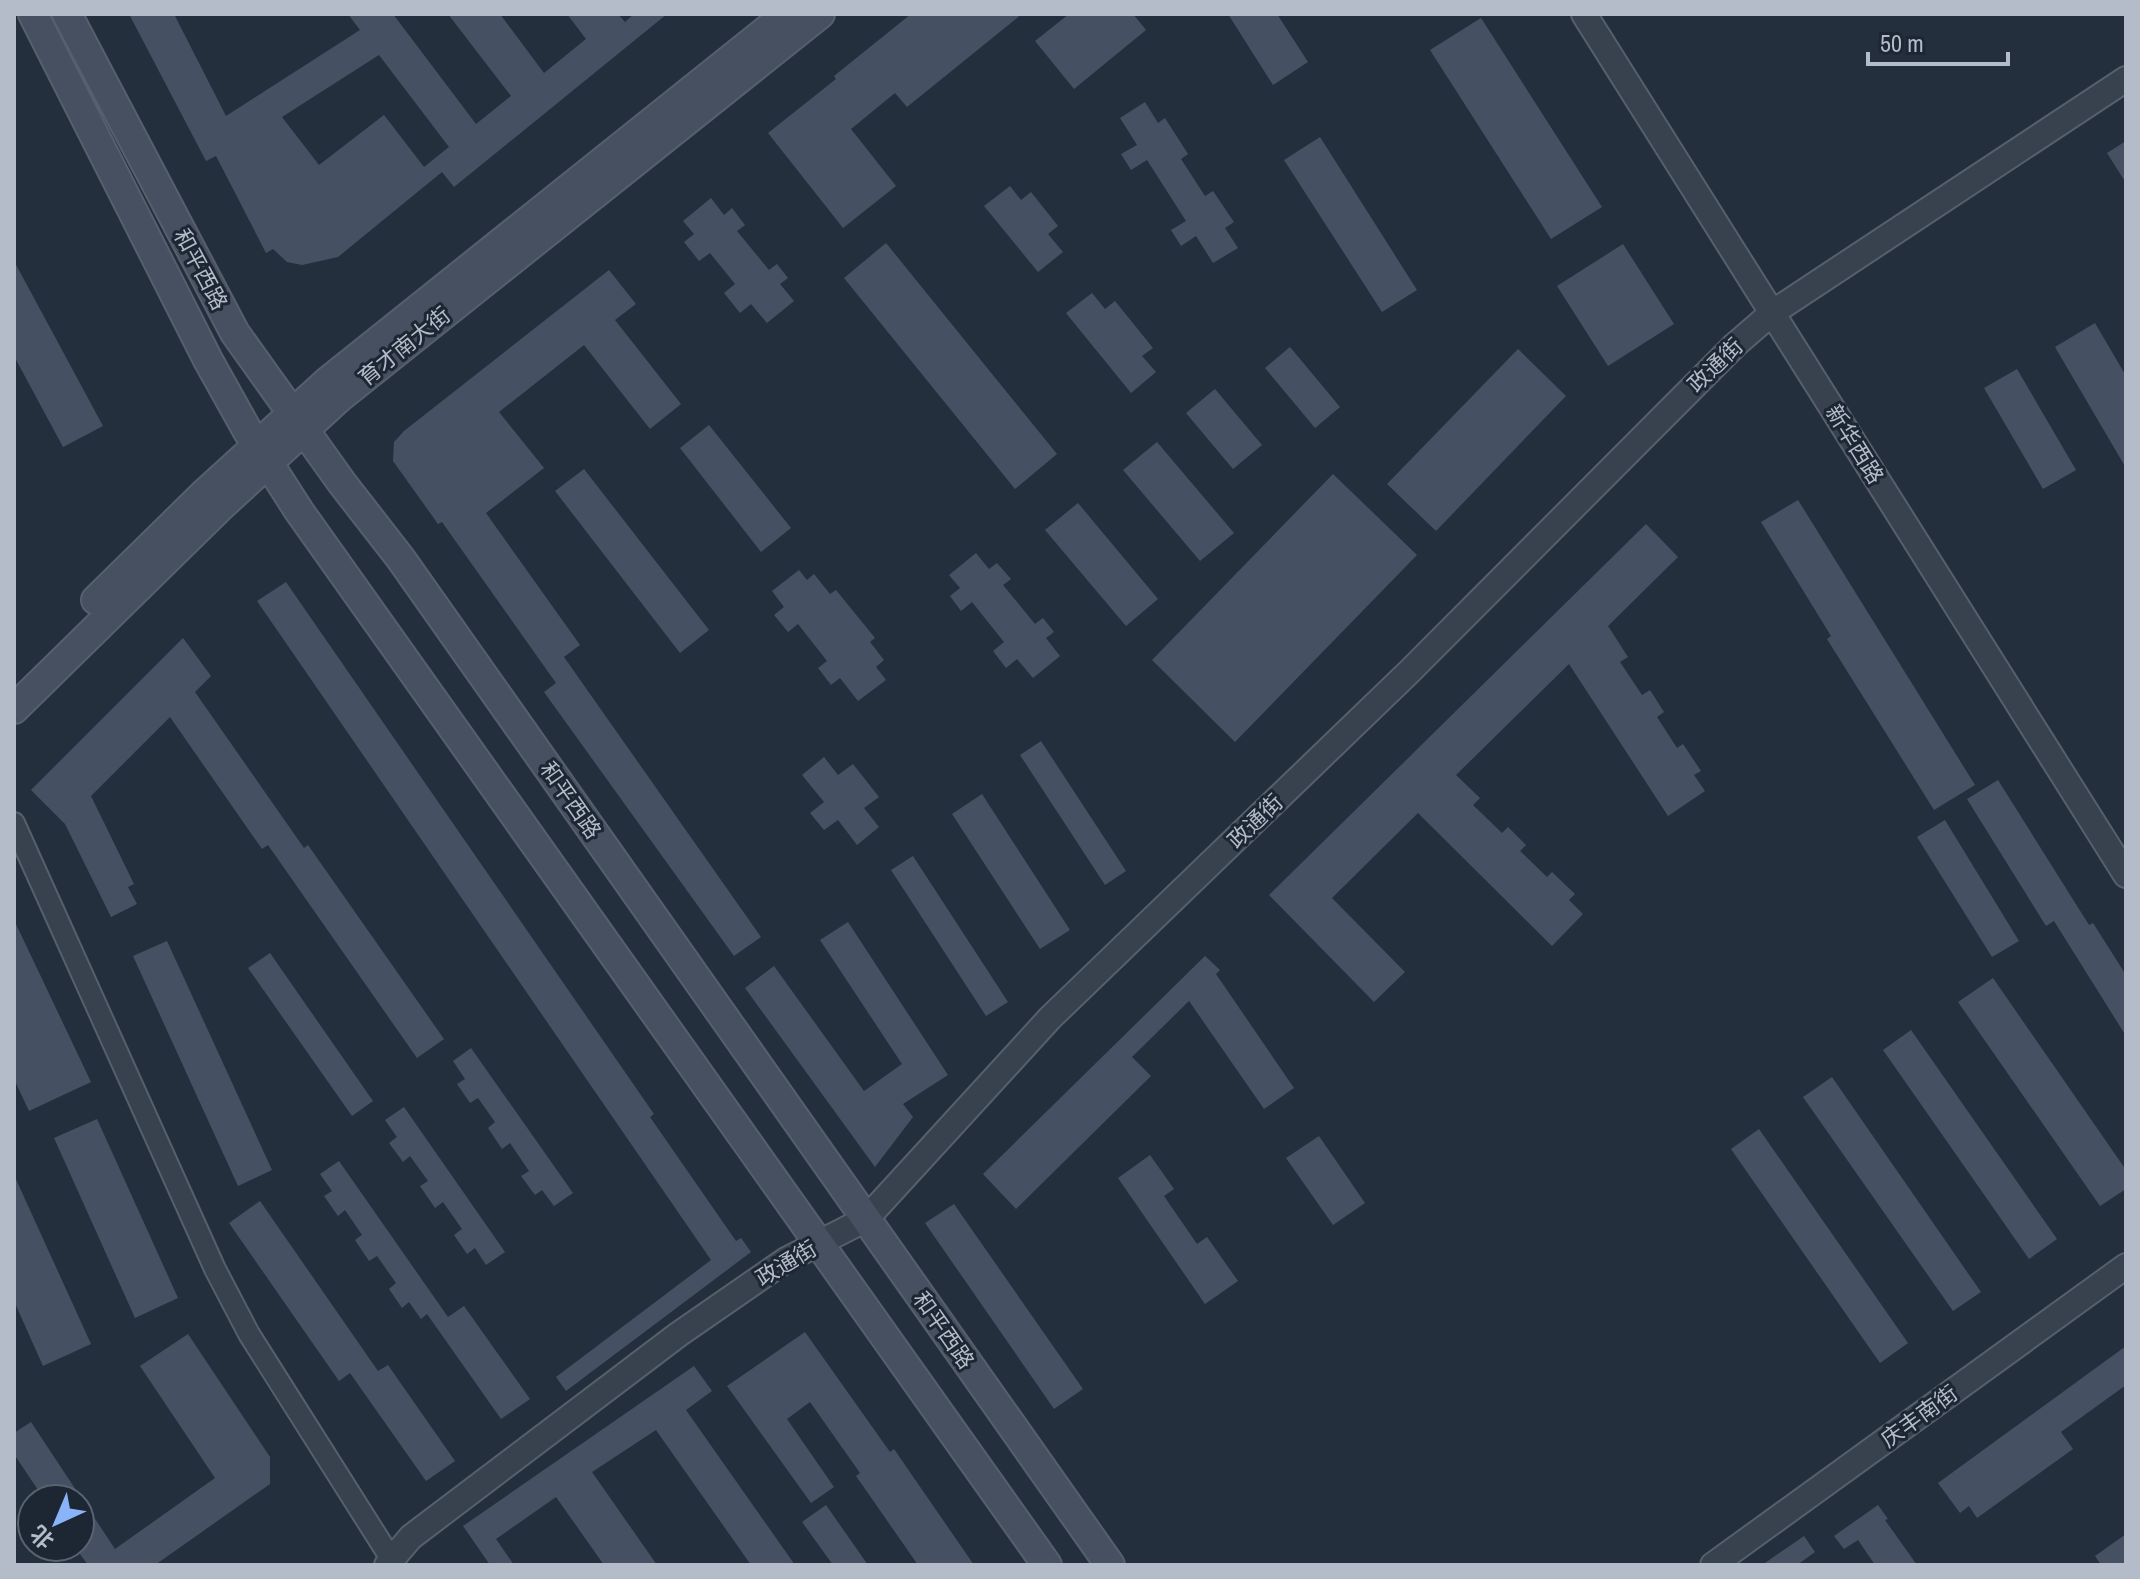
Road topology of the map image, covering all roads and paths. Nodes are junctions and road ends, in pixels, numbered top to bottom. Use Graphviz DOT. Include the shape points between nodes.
graph roads {
  1 [pos="33,14"];
  2 [pos="67,14"];
  3 [pos="787,14"];
  4 [pos="820,14"];
  5 [pos="1584,14"];
  6 [pos="2126,79"];
  7 [pos="1772,313"];
  8 [pos="298,422"];
  9 [pos="262,453"];
  10 [pos="14,682"];
  11 [pos="14,709"];
  12 [pos="14,823"];
  13 [pos="2126,875"];
  14 [pos="866,1219"];
  15 [pos="820,1243"];
  16 [pos="2126,1266"];
  17 [pos="391,1564"];
  18 [pos="1047,1565"];
  19 [pos="1110,1565"];
  20 [pos="1713,1565"];
  1 -- 9 [label="main road, 和平西路" via="208,360"];
  2 -- 8 [label="main road, 和平西路" via="235,333"];
  3 -- 8 [label="main road, 育才南大街" via="549,203"];
  4 -- 8 [label="main road, 育才南大街" via="340,397"];
  5 -- 7 [label="street, 新华西路"];
  6 -- 7 [label="street, 政通街"];
  7 -- 13 [label="street, 新华西路"];
  7 -- 14 [label="street, 政通街" via="1703,374 1409,672 1050,1018"];
  8 -- 9 [label="main road, 育才南大街"];
  8 -- 14 [label="main road, 和平西路" via="401,559"];
  9 -- 10 [label="main road, 育才南大街"];
  9 -- 11 [label="main road, 育才南大街"];
  9 -- 15 [label="main road, 和平西路"];
  12 -- 17 [label="street" via="215,1269 249,1334"];
  14 -- 15 [label="street, 政通街"];
  14 -- 19 [label="main road, 和平西路"];
  15 -- 17 [label="street, 政通街" via="786,1260 679,1334 411,1537"];
  15 -- 18 [label="main road, 和平西路"];
  16 -- 20 [label="street, 庆丰南街"];
}
